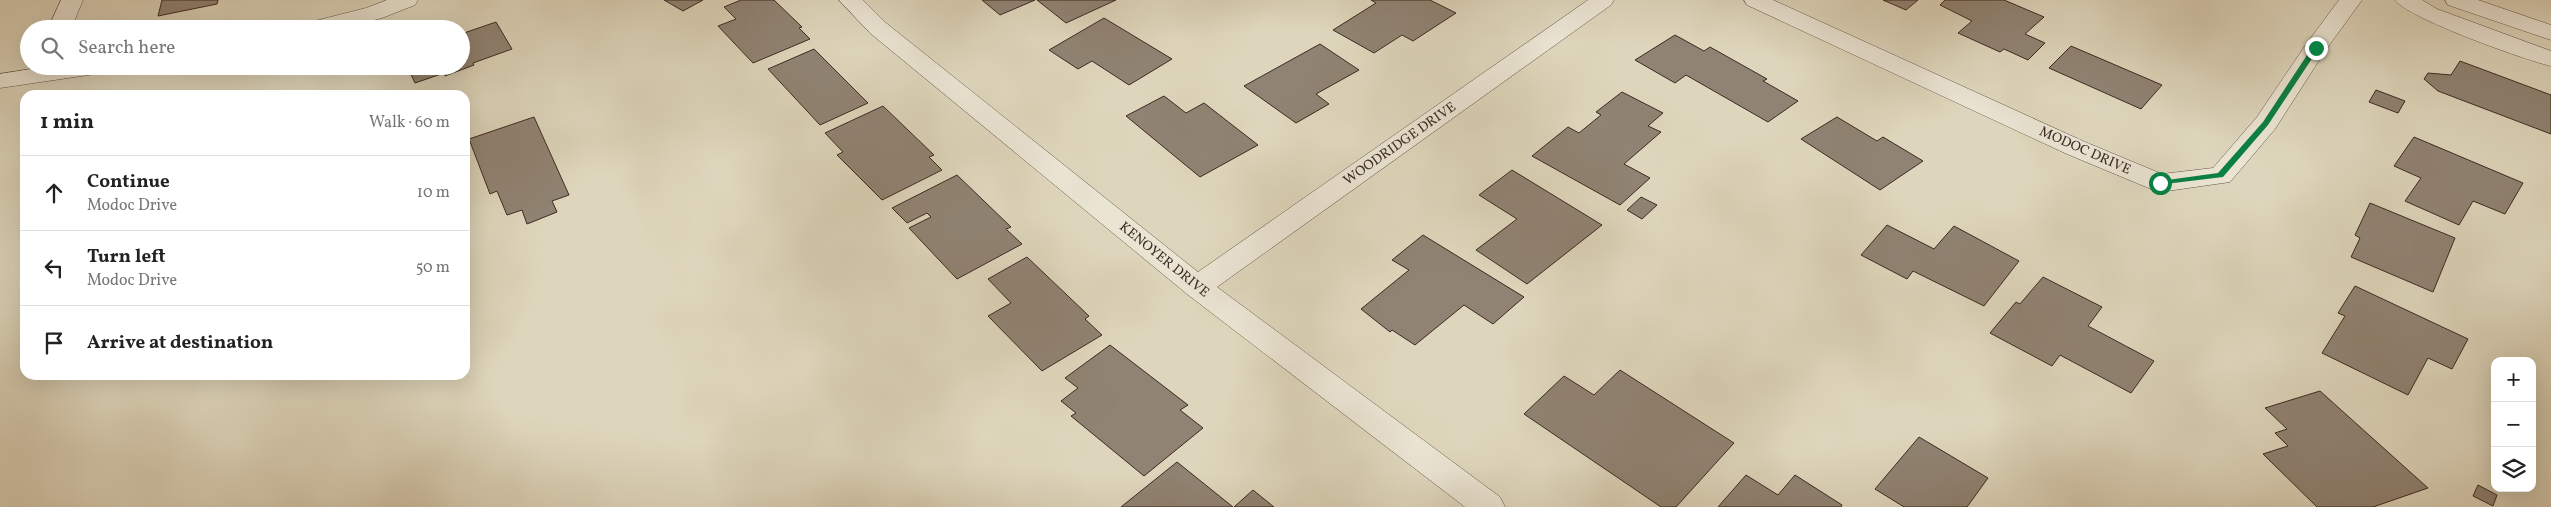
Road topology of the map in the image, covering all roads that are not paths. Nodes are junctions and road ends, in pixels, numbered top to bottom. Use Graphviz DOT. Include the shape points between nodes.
graph roads {
  1 [pos="72,0"];
  2 [pos="407,0"];
  3 [pos="850,0"];
  4 [pos="1603,0"];
  5 [pos="1755,0"];
  6 [pos="2351,0"];
  7 [pos="2406,0"];
  8 [pos="2456,0"];
  9 [pos="63,20"];
  10 [pos="346,20"];
  11 [pos="2551,33"];
  12 [pos="2551,58"];
  13 [pos="24,75"];
  14 [pos="0,81"];
  15 [pos="1197,287"];
  16 [pos="1489,507"];
  1 -- 9 [label="street"];
  2 -- 10 [label="street"];
  3 -- 15 [label="street, KENOYER DRIVE" via="878,28"];
  4 -- 15 [label="street, WOODRIDGE DRIVE"];
  5 -- 6 [label="street, MODOC DRIVE" via="2076,148 2160,183 2221,176 2266,123"];
  7 -- 12 [label="street" via="2429,14"];
  8 -- 11 [label="street"];
  13 -- 14 [label="street"];
  15 -- 16 [label="street, KENOYER DRIVE"];
}
